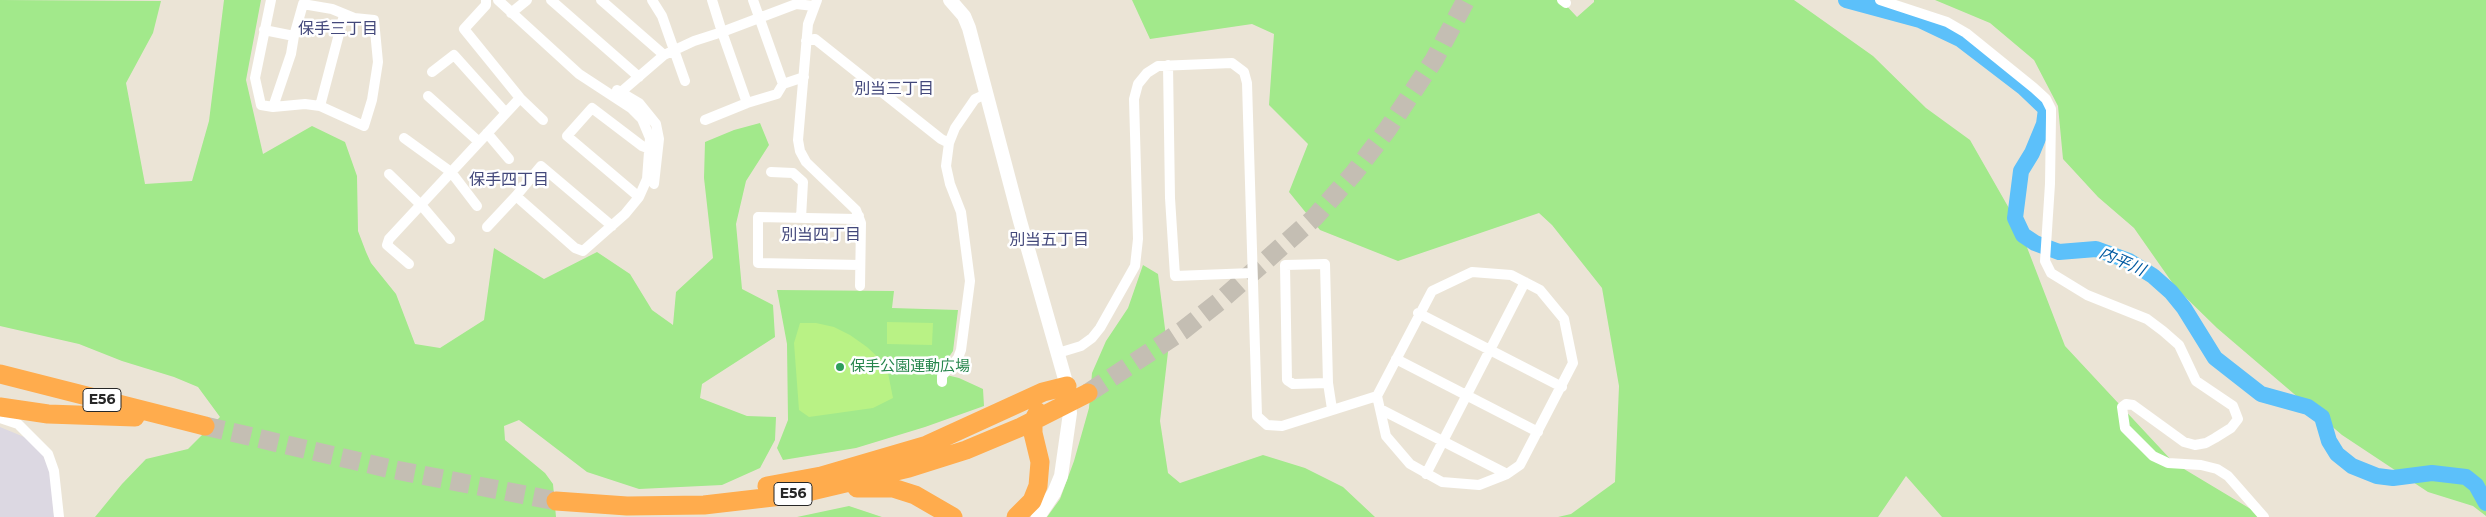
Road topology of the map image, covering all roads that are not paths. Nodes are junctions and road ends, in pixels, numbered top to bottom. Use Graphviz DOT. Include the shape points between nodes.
graph roads {
  1 [pos="272,0"];
  2 [pos="486,0"];
  3 [pos="498,0"];
  4 [pos="527,0"];
  5 [pos="551,0"];
  6 [pos="601,0"];
  7 [pos="652,0"];
  8 [pos="712,0"];
  9 [pos="753,0"];
  10 [pos="950,0"];
  11 [pos="1880,0"];
  12 [pos="795,2"];
  13 [pos="815,3"];
  14 [pos="511,12"];
  15 [pos="344,16"];
  16 [pos="760,18"];
  17 [pos="264,30"];
  18 [pos="722,32"];
  19 [pos="294,36"];
  20 [pos="806,41"];
  21 [pos="668,53"];
  22 [pos="1168,64"];
  23 [pos="432,72"];
  24 [pos="639,77"];
  25 [pos="804,77"];
  26 [pos="685,81"];
  27 [pos="783,84"];
  28 [pos="596,87"];
  29 [pos="621,92"];
  30 [pos="986,94"];
  31 [pos="428,96"];
  32 [pos="520,98"];
  33 [pos="746,103"];
  34 [pos="320,106"];
  35 [pos="273,107"];
  36 [pos="506,113"];
  37 [pos="543,120"];
  38 [pos="705,120"];
  39 [pos="487,133"];
  40 [pos="404,138"];
  41 [pos="478,141"];
  42 [pos="949,142"];
  43 [pos="650,149"];
  44 [pos="509,159"];
  45 [pos="451,172"];
  46 [pos="771,172"];
  47 [pos="389,174"];
  48 [pos="654,184"];
  49 [pos="516,196"];
  50 [pos="639,197"];
  51 [pos="422,206"];
  52 [pos="477,206"];
  53 [pos="859,216"];
  54 [pos="801,218"];
  55 [pos="612,226"];
  56 [pos="487,227"];
  57 [pos="450,239"];
  58 [pos="409,264"];
  59 [pos="860,265"];
  60 [pos="1252,273"];
  61 [pos="1525,282"];
  62 [pos="860,286"];
  63 [pos="1418,313"];
  64 [pos="1490,350"];
  65 [pos="1058,353"];
  66 [pos="1396,359"];
  67 [pos="0,364"];
  68 [pos="0,374"];
  69 [pos="942,382"];
  70 [pos="1328,383"];
  71 [pos="1067,386"];
  72 [pos="1562,387"];
  73 [pos="1088,393"];
  74 [pos="88,396"];
  75 [pos="1377,396"];
  76 [pos="1467,396"];
  77 [pos="0,407"];
  78 [pos="1332,409"];
  79 [pos="1380,409"];
  80 [pos="0,418"];
  81 [pos="186,421"];
  82 [pos="205,426"];
  83 [pos="1538,432"];
  84 [pos="1444,442"];
  85 [pos="1426,474"];
  86 [pos="1507,474"];
  87 [pos="799,494"];
  88 [pos="556,501"];
  89 [pos="627,506"];
  90 [pos="59,517"];
  91 [pos="954,517"];
  92 [pos="1016,517"];
  93 [pos="1038,517"];
  94 [pos="2264,517"];
  1 -- 17 [label="street"];
  2 -- 32 [label="street" via="486,5 464,29"];
  3 -- 14 [label="street"];
  4 -- 14 [label="street"];
  5 -- 24 [label="street"];
  6 -- 21 [label="street"];
  7 -- 21 [label="street" via="662,16"];
  8 -- 18 [label="street"];
  9 -- 16 [label="street"];
  10 -- 30 [label="street" via="964,16 969,28"];
  11 -- 94 [label="street" via="1947,22 1966,33 2046,99 2051,117 2045,262 2051,273 2087,295 2147,319 2163,331 2179,345 2196,381 2233,406 2238,420 2215,438 2195,445 2184,442 2133,405 2126,404 2122,408 2125,428 2153,456 2168,464 2201,465 2228,476"];
  12 -- 13 [label="street"];
  12 -- 16 [label="street"];
  13 -- 20 [label="street"];
  14 -- 28 [label="street"];
  15 -- 19 [label="street" via="332,9 303,4"];
  15 -- 34 [label="street"];
  15 -- 34 [label="street" via="374,20 378,62 372,100 364,126"];
  16 -- 18 [label="street"];
  16 -- 27 [label="street"];
  17 -- 19 [label="street"];
  17 -- 35 [label="street" via="255,78 260,105"];
  18 -- 21 [label="street"];
  18 -- 33 [label="street"];
  19 -- 35 [label="street"];
  20 -- 25 [label="street"];
  20 -- 42 [label="street" via="815,39"];
  21 -- 24 [label="street"];
  21 -- 26 [label="street"];
  22 -- 60 [label="street" via="1232,63 1247,79"];
  22 -- 60 [label="street" via="1175,276"];
  22 -- 65 [label="street" via="1147,73 1138,84 1134,99 1138,239 1135,266 1092,338 1081,346"];
  23 -- 36 [label="street" via="454,55"];
  24 -- 29 [label="street"];
  25 -- 27 [label="street"];
  25 -- 53 [label="street" via="798,140 800,151 806,162"];
  27 -- 33 [label="street" via="777,94"];
  28 -- 29 [label="street"];
  28 -- 43 [label="street" via="619,99 642,119 650,138"];
  29 -- 48 [label="street" via="639,104 656,124 659,139"];
  30 -- 42 [label="street" via="975,99"];
  30 -- 65 [label="street"];
  31 -- 41 [label="street"];
  32 -- 36 [label="street"];
  32 -- 37 [label="street"];
  33 -- 38 [label="street"];
  34 -- 35 [label="street"];
  36 -- 39 [label="street"];
  39 -- 41 [label="street"];
  39 -- 44 [label="street"];
  40 -- 45 [label="street"];
  41 -- 45 [label="street"];
  42 -- 69 [label="street" via="946,166 962,212 970,281 961,350 942,376"];
  43 -- 50 [label="street" via="647,179"];
  43 -- 50 [label="street" via="592,108 567,136"];
  45 -- 51 [label="street"];
  45 -- 52 [label="street"];
  46 -- 54 [label="street" via="793,172 803,182"];
  47 -- 51 [label="street"];
  49 -- 55 [label="street" via="575,248 583,251"];
  49 -- 55 [label="street" via="541,166"];
  49 -- 56 [label="street"];
  50 -- 55 [label="street"];
  51 -- 57 [label="street"];
  51 -- 58 [label="street" via="389,239 388,245"];
  53 -- 54 [label="street" via="856,219"];
  53 -- 59 [label="street"];
  54 -- 59 [label="street" via="758,217 758,264"];
  59 -- 62 [label="street"];
  60 -- 78 [label="street" via="1257,416 1275,427"];
  61 -- 63 [label="street" via="1511,275 1472,272 1432,291"];
  61 -- 64 [label="street"];
  61 -- 72 [label="street" via="1540,290 1564,319 1573,363"];
  63 -- 64 [label="street"];
  63 -- 66 [label="street"];
  64 -- 72 [label="street"];
  64 -- 76 [label="street"];
  65 -- 71 [label="street"];
  66 -- 75 [label="street"];
  66 -- 76 [label="street"];
  67 -- 74 [label="highway"];
  68 -- 74 [label="highway, E56"];
  70 -- 70 [label="street" via="1293,384 1287,380 1285,264 1325,264"];
  70 -- 78 [label="street"];
  71 -- 89 [label="highway" via="1043,392 927,446 821,476 734,492"];
  71 -- 92 [label="highway" via="1039,409 1033,421 1040,462 1038,486 1032,501"];
  71 -- 93 [label="street" via="1070,413 1061,476"];
  72 -- 83 [label="street"];
  73 -- 87 [label="highway, E56" via="966,450 909,468"];
  74 -- 81 [label="highway, E56"];
  75 -- 78 [label="street"];
  75 -- 79 [label="street"];
  76 -- 83 [label="street"];
  76 -- 84 [label="street"];
  77 -- 81 [label="highway" via="48,414"];
  79 -- 84 [label="street"];
  79 -- 85 [label="street" via="1386,436 1410,464"];
  80 -- 90 [label="street" via="18,424 48,454 54,471"];
  81 -- 82 [label="highway, E56"];
  83 -- 86 [label="street" via="1520,465"];
  84 -- 85 [label="street"];
  84 -- 86 [label="street"];
  85 -- 86 [label="street" via="1442,482 1479,485"];
  87 -- 89 [label="highway, E56" via="704,505"];
  87 -- 91 [label="highway" via="893,488 915,494"];
  88 -- 89 [label="highway, E56"];
}
